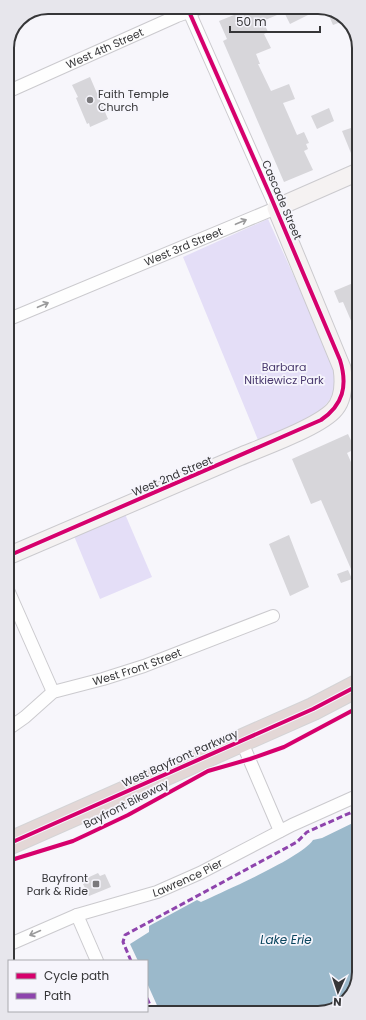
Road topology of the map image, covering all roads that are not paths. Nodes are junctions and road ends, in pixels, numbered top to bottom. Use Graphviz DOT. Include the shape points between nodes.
graph roads {
  1 [pos="179,14"];
  2 [pos="190,14"];
  3 [pos="14,89"];
  4 [pos="352,175"];
  5 [pos="276,208"];
  6 [pos="14,317"];
  7 [pos="339,404"];
  8 [pos="14,553"];
  9 [pos="14,604"];
  10 [pos="273,616"];
  11 [pos="352,689"];
  12 [pos="53,692"];
  13 [pos="14,725"];
  14 [pos="241,740"];
  15 [pos="352,797"];
  16 [pos="280,831"];
  17 [pos="14,841"];
  18 [pos="77,915"];
  19 [pos="14,942"];
  20 [pos="97,960"];
  1 -- 3 [label="street, West 4th Street"];
  2 -- 5 [label="street, Cascade Street"];
  4 -- 5 [label="street, West 3rd Street"];
  6 -- 5 [label="street, West 3rd Street, one-way"];
  5 -- 7 [label="street, Cascade Street" via="340,360 343,383"];
  7 -- 8 [label="street, West 2nd Street" via="326,417 314,424"];
  9 -- 12 [label="street"];
  10 -- 12 [label="street, West Front Street" via="144,666"];
  11 -- 14 [label="highway, West Bayfront Parkway" via="313,709"];
  12 -- 13 [label="street, West Front Street"];
  14 -- 16 [label="street"];
  14 -- 17 [label="highway, West Bayfront Parkway"];
  15 -- 16 [label="street, Lawrence Pier"];
  16 -- 18 [label="street, Lawrence Pier" via="207,870 157,892"];
  18 -- 19 [label="street, Lawrence Pier, one-way"];
  18 -- 20 [label="street"];
}
